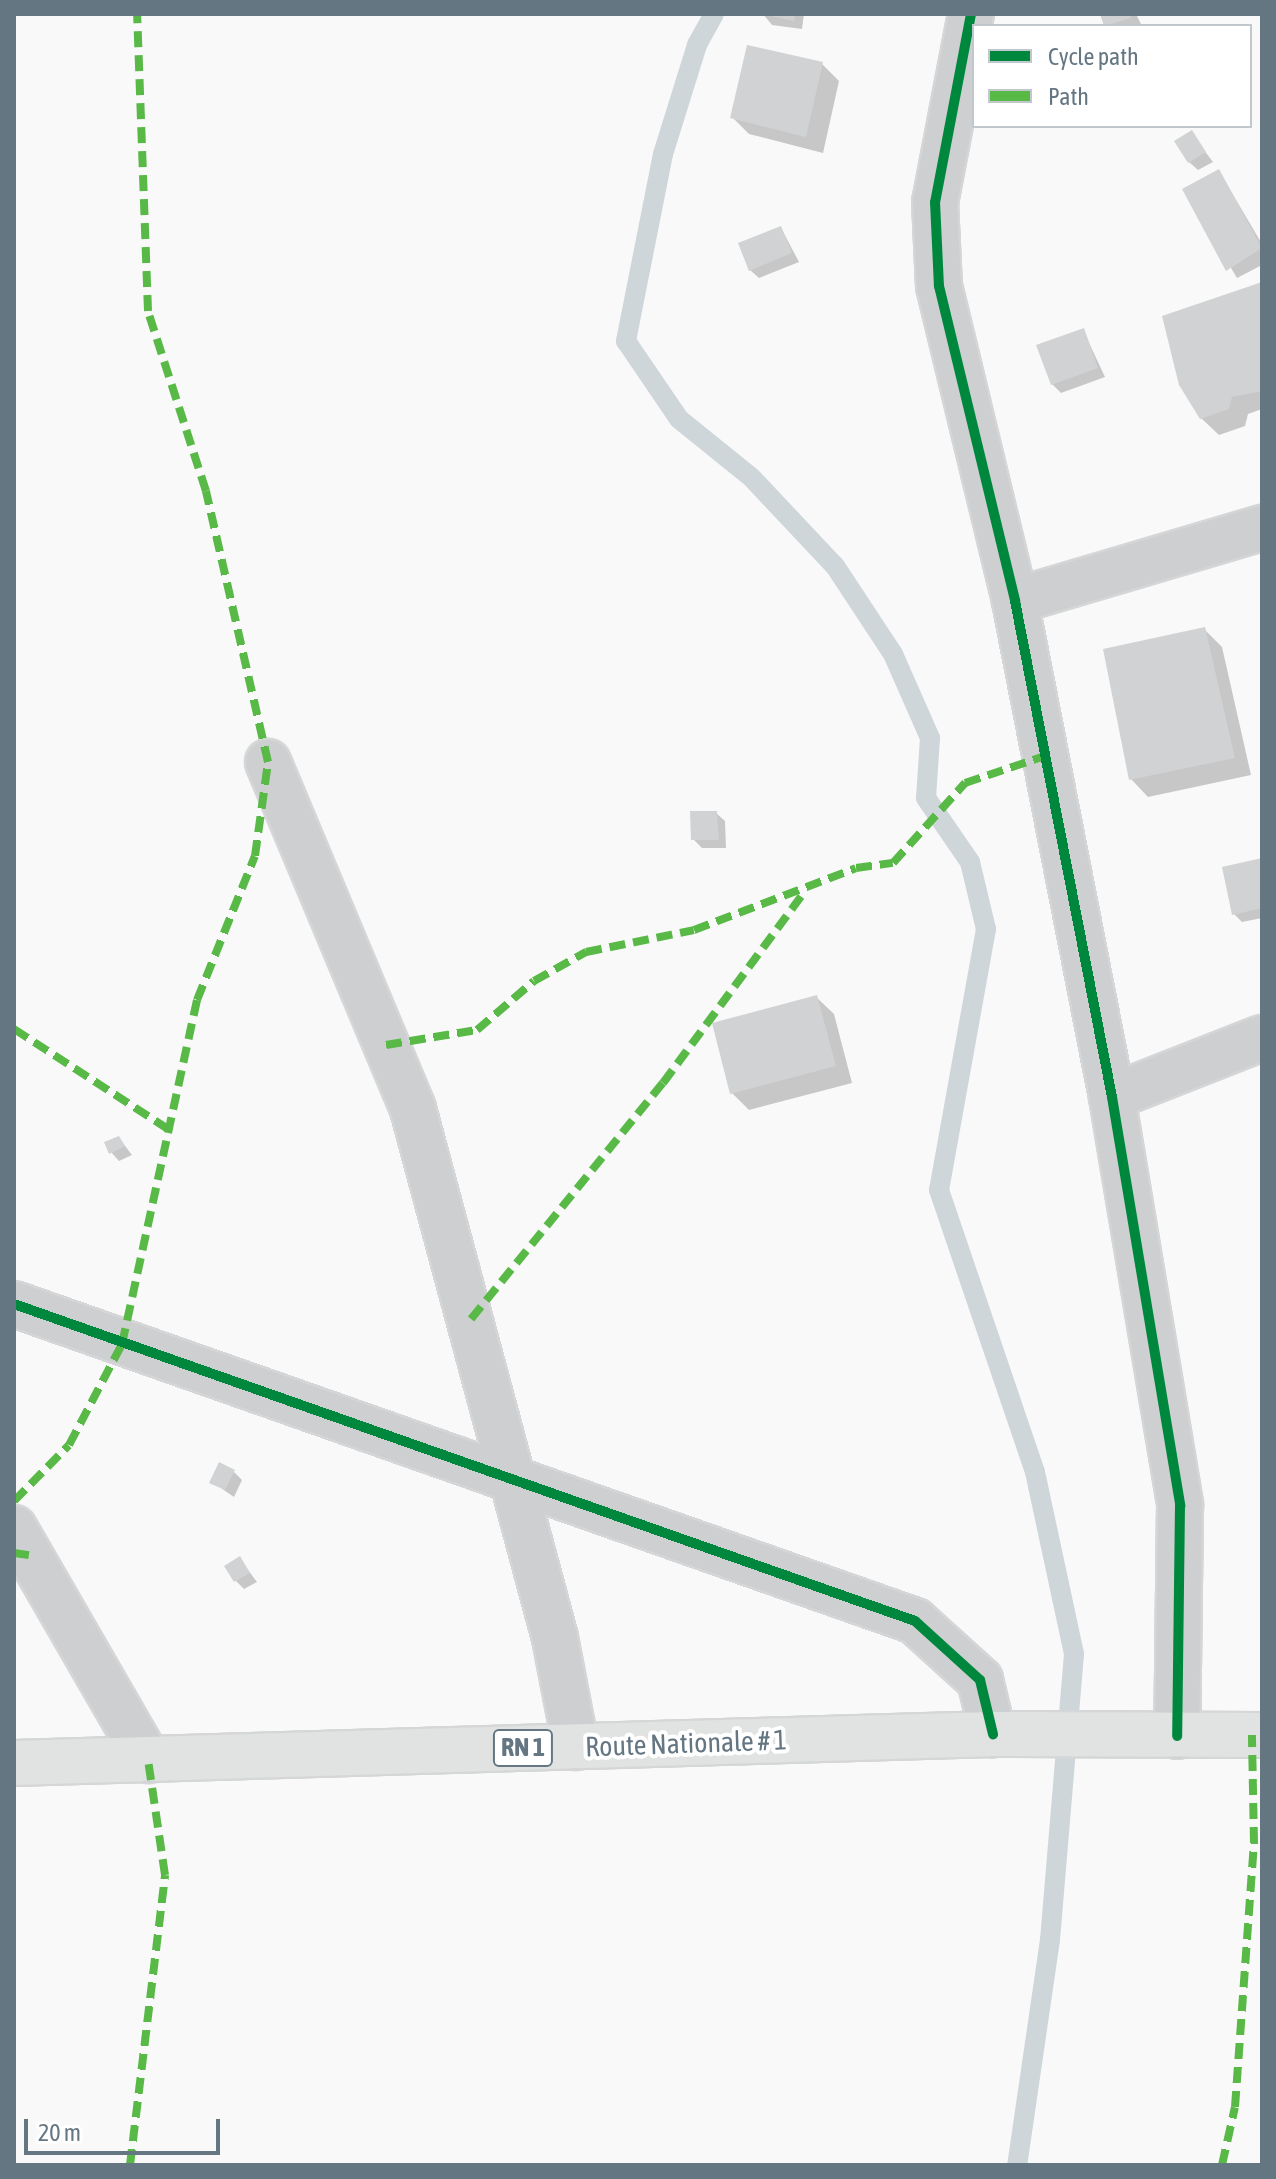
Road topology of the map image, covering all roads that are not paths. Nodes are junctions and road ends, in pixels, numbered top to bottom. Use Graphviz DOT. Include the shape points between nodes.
graph roads {
  1 [pos="971,14"];
  2 [pos="1262,528"];
  3 [pos="1015,601"];
  4 [pos="268,762"];
  5 [pos="1262,1038"];
  6 [pos="1112,1097"];
  7 [pos="14,1304"];
  8 [pos="513,1478"];
  9 [pos="14,1528"];
  10 [pos="1262,1735"];
  11 [pos="1012,1736"];
  12 [pos="1165,1736"];
  13 [pos="576,1747"];
  14 [pos="148,1760"];
  15 [pos="14,1763"];
  1 -- 3 [label="street" via="935,202 939,286"];
  2 -- 3 [label="street"];
  3 -- 6 [label="street"];
  4 -- 8 [label="street" via="413,1109"];
  5 -- 6 [label="street"];
  6 -- 12 [label="street" via="1180,1505"];
  7 -- 8 [label="street"];
  8 -- 11 [label="street" via="915,1621 980,1680"];
  8 -- 13 [label="street"];
  9 -- 14 [label="street"];
  10 -- 12 [label="main road, Route Nationale # 1 / RN 1"];
  11 -- 12 [label="main road, Route Nationale # 1 / RN 1"];
  11 -- 13 [label="main road, Route Nationale # 1 / RN 1"];
  13 -- 14 [label="main road, Route Nationale # 1 / RN 1"];
  14 -- 15 [label="main road, Route Nationale # 1 / RN 1"];
}
